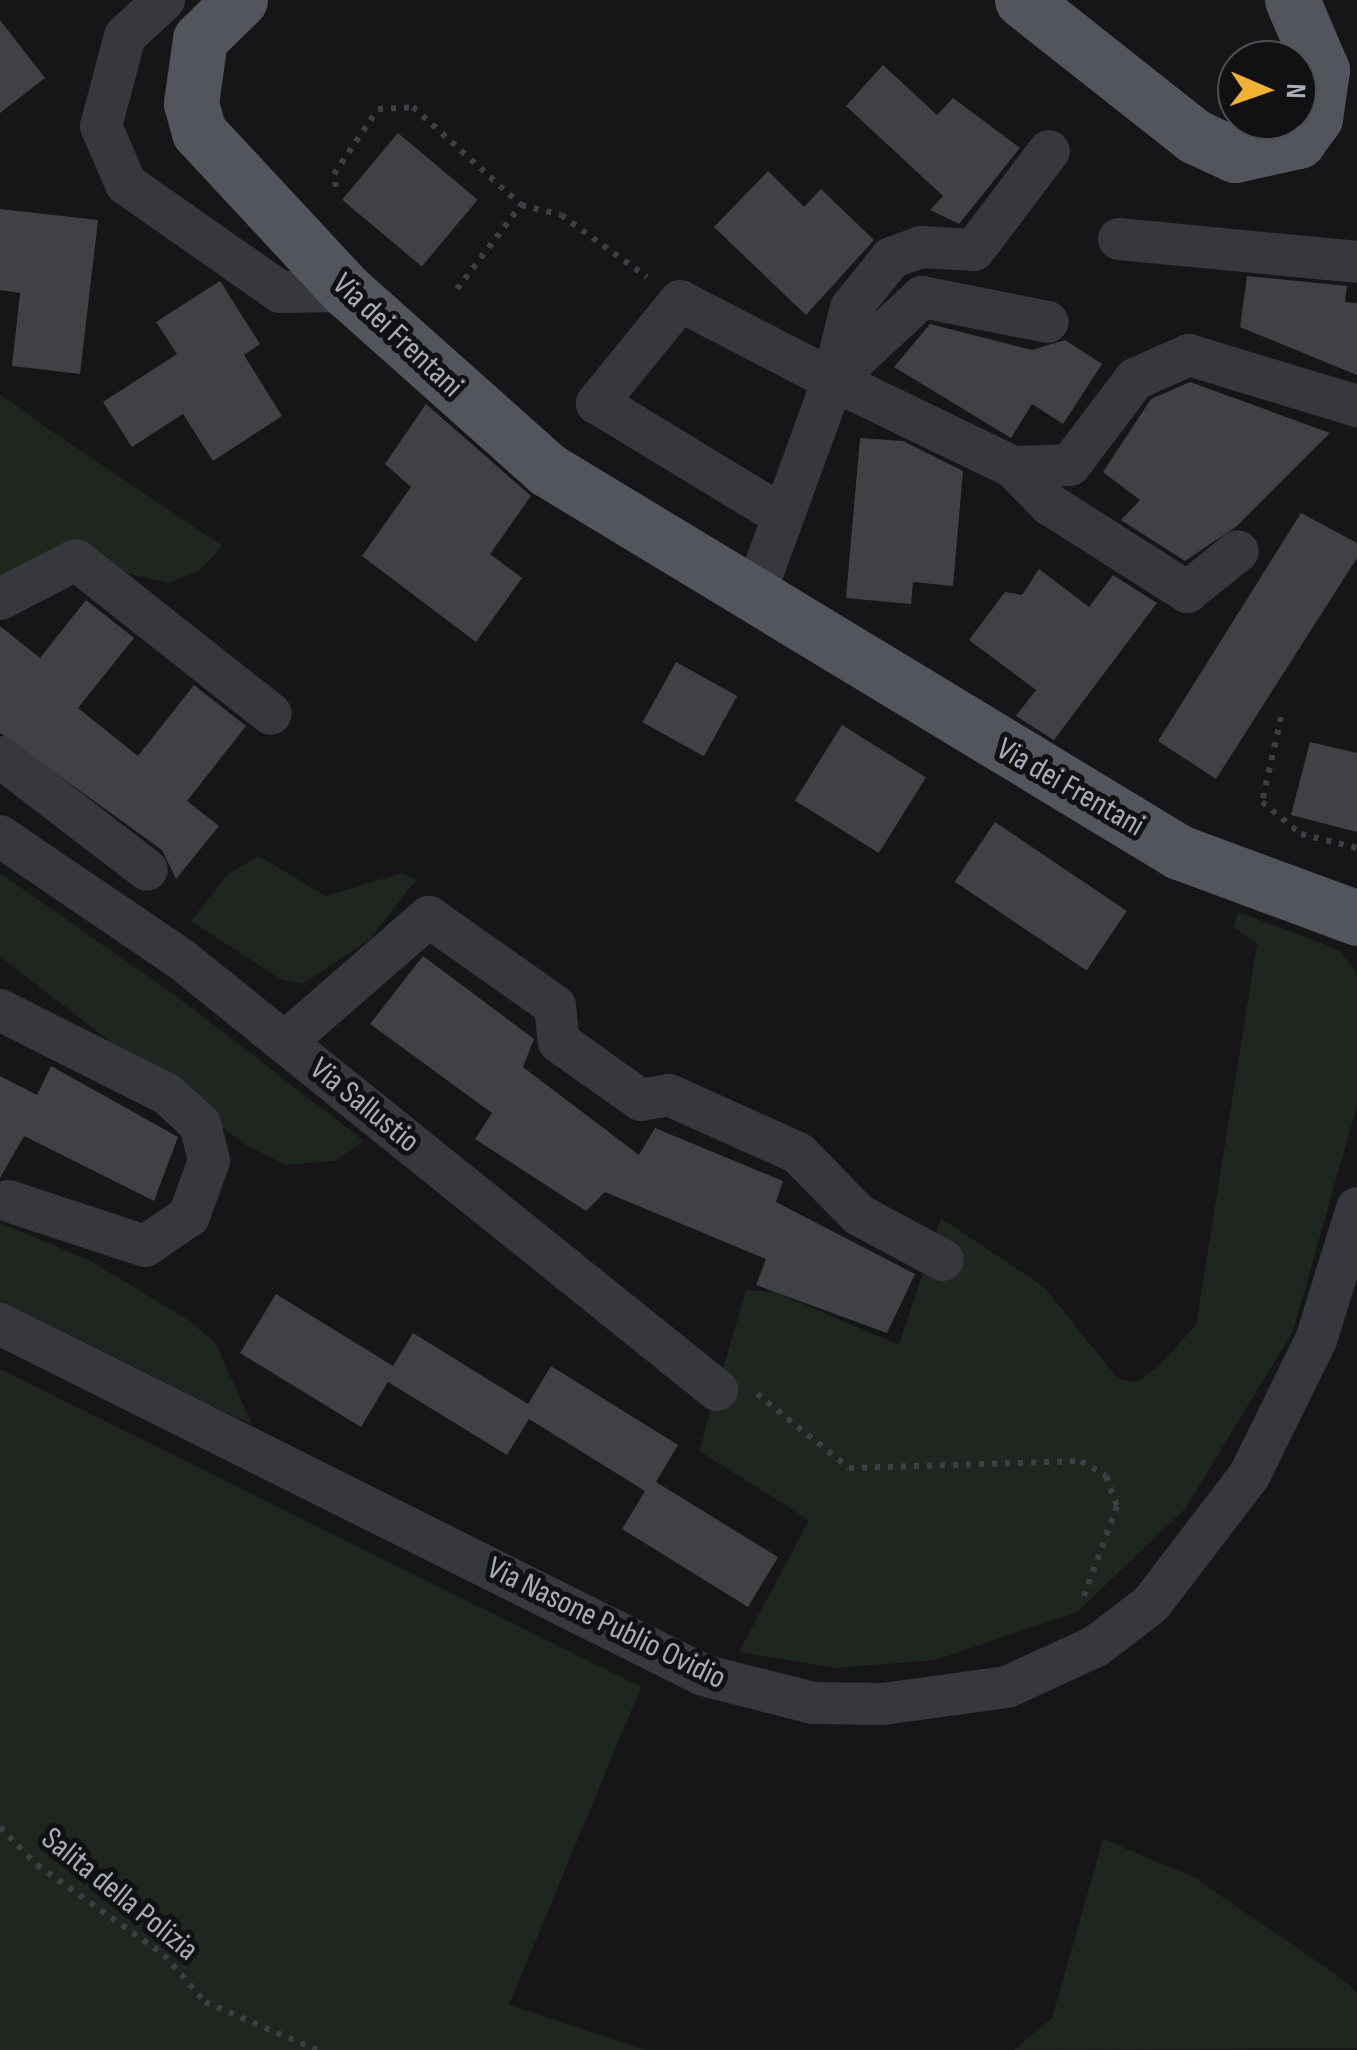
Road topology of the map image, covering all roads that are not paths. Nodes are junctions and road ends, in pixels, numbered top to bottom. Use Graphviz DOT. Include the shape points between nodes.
graph roads {
  1 [pos="164,0"];
  2 [pos="240,0"];
  3 [pos="1022,0"];
  4 [pos="1292,0"];
  5 [pos="1049,151"];
  6 [pos="1119,239"];
  7 [pos="1357,262"];
  8 [pos="347,291"];
  9 [pos="1048,322"];
  10 [pos="833,380"];
  11 [pos="1353,411"];
  12 [pos="1012,467"];
  13 [pos="783,516"];
  14 [pos="1238,551"];
  15 [pos="746,596"];
  16 [pos="0,599"];
  17 [pos="271,714"];
  18 [pos="0,757"];
  19 [pos="0,836"];
  20 [pos="146,870"];
  21 [pos="1357,918"];
  22 [pos="0,1010"];
  23 [pos="285,1042"];
  24 [pos="3,1206"];
  25 [pos="1357,1208"];
  26 [pos="943,1260"];
  27 [pos="0,1324"];
  28 [pos="717,1390"];
  1 -- 8 [label="street" via="124,36 101,126 126,184 280,292"];
  2 -- 8 [label="main road, Via dei Frentani" via="200,39 191,103 198,132"];
  3 -- 4 [label="main road" via="1194,136 1235,155 1298,141 1314,118 1322,70"];
  5 -- 10 [label="street" via="974,250 922,247 891,258 851,308"];
  6 -- 7 [label="street"];
  8 -- 15 [label="main road, Via dei Frentani" via="548,470"];
  9 -- 10 [label="street" via="922,297"];
  10 -- 12 [label="street"];
  10 -- 13 [label="street"];
  10 -- 13 [label="street" via="680,301 596,402"];
  11 -- 12 [label="street" via="1188,355 1135,379 1070,464"];
  12 -- 14 [label="street" via="1049,504 1187,592"];
  13 -- 15 [label="street"];
  15 -- 21 [label="main road, Via dei Frentani" via="1179,852"];
  16 -- 17 [label="street" via="76,560"];
  18 -- 20 [label="street"];
  19 -- 23 [label="street, Via Sallustio"];
  22 -- 24 [label="street" via="167,1094 200,1124 209,1162 189,1216 145,1246"];
  23 -- 26 [label="street" via="429,917 555,1006 559,1042 641,1100 669,1095 798,1153 859,1214"];
  23 -- 28 [label="street, Via Sallustio"];
  25 -- 27 [label="street, Via Nasone Publio Ovidio" via="1316,1340 1249,1476 1151,1604 1079,1654 1007,1687 943,1699 813,1703 704,1676"];
}
